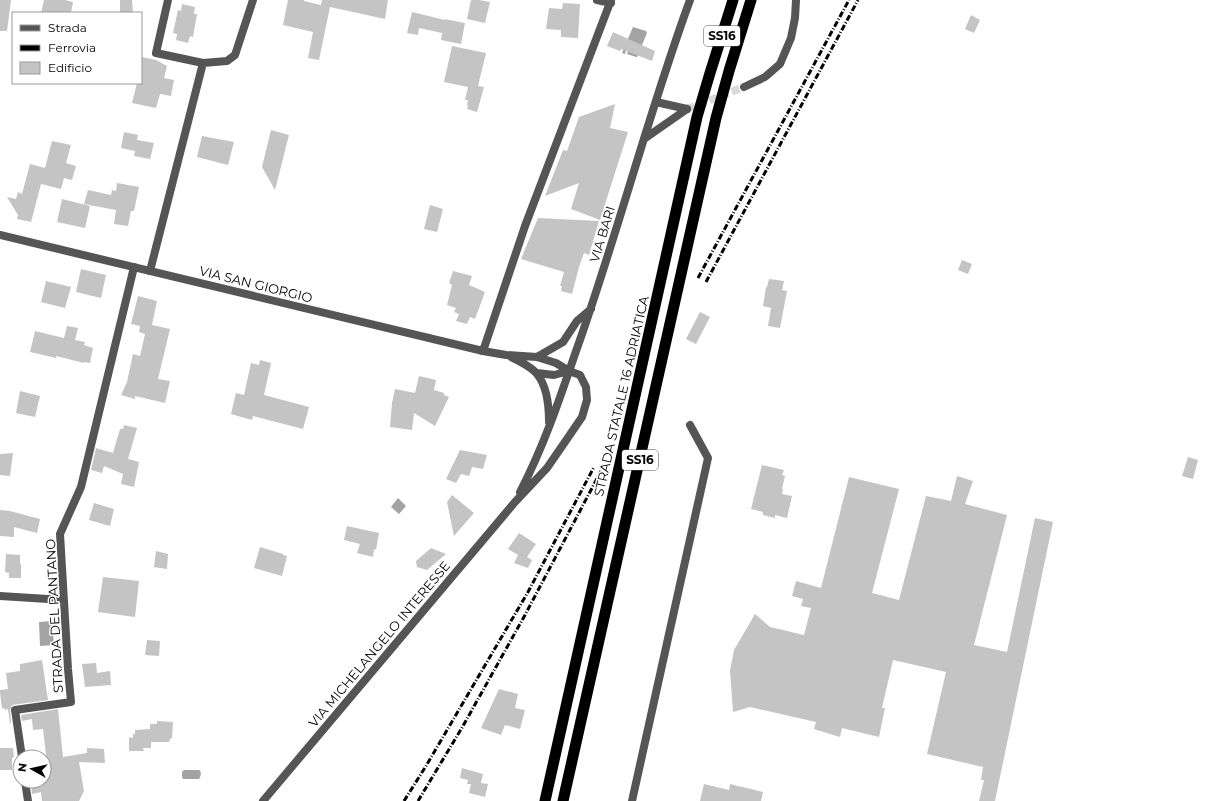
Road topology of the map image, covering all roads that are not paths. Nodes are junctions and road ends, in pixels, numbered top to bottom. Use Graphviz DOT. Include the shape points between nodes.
graph roads {
  1 [pos="168,0"];
  2 [pos="253,0"];
  3 [pos="597,0"];
  4 [pos="690,0"];
  5 [pos="733,0"];
  6 [pos="751,0"];
  7 [pos="796,0"];
  8 [pos="611,2"];
  9 [pos="203,63"];
  10 [pos="744,87"];
  11 [pos="656,102"];
  12 [pos="644,139"];
  13 [pos="0,236"];
  14 [pos="134,267"];
  15 [pos="150,271"];
  16 [pos="592,308"];
  17 [pos="483,351"];
  18 [pos="506,355"];
  19 [pos="537,357"];
  20 [pos="569,371"];
  21 [pos="537,373"];
  22 [pos="690,425"];
  23 [pos="550,427"];
  24 [pos="515,502"];
  25 [pos="0,596"];
  26 [pos="64,600"];
  27 [pos="21,749"];
  28 [pos="26,789"];
  29 [pos="545,800"];
  30 [pos="28,801"];
  31 [pos="262,801"];
  32 [pos="563,801"];
  33 [pos="632,801"];
  1 -- 9 [label="street" via="156,53"];
  2 -- 9 [label="street" via="235,55 227,61"];
  3 -- 8 [label="street"];
  4 -- 11 [label="street, VIA BARI"];
  5 -- 29 [label="highway, STRADA STATALE 16 ADRIATICA / SS16" via="697,117"];
  6 -- 32 [label="highway, SS16" via="716,118"];
  7 -- 10 [label="street" via="791,38 780,64 765,77"];
  8 -- 17 [label="street" via="525,226"];
  9 -- 15 [label="street"];
  11 -- 12 [label="street, VIA BARI"];
  11 -- 12 [label="street" via="687,109"];
  12 -- 16 [label="street, VIA BARI"];
  13 -- 14 [label="street, VIA SAN GIORGIO"];
  14 -- 15 [label="street, VIA SAN GIORGIO"];
  14 -- 26 [label="street, STRADA DEL PANTANO" via="81,487 60,534"];
  15 -- 17 [label="street, VIA SAN GIORGIO"];
  16 -- 19 [label="street" via="577,321 563,342"];
  16 -- 20 [label="street, VIA BARI"];
  17 -- 18 [label="street, VIA SAN GIORGIO"];
  18 -- 19 [label="street, VIA SAN GIORGIO"];
  18 -- 21 [label="street, VIA SAN GIORGIO"];
  19 -- 20 [label="street, VIA SAN GIORGIO" via="556,363"];
  20 -- 21 [label="street" via="554,375"];
  20 -- 23 [label="street, VIA MICHELANGELO INTERESSE"];
  20 -- 24 [label="street, VIA MICHELANGELO INTERESSE" via="580,375 586,387 587,400 582,416 546,468"];
  21 -- 23 [label="street" via="549,405"];
  22 -- 33 [label="street" via="708,458"];
  23 -- 24 [label="street, VIA MICHELANGELO INTERESSE"];
  24 -- 31 [label="street, VIA MICHELANGELO INTERESSE"];
  25 -- 26 [label="street"];
  26 -- 27 [label="street, STRADA DEL PANTANO" via="71,702 15,710"];
  28 -- 30 [label="street"];
}
